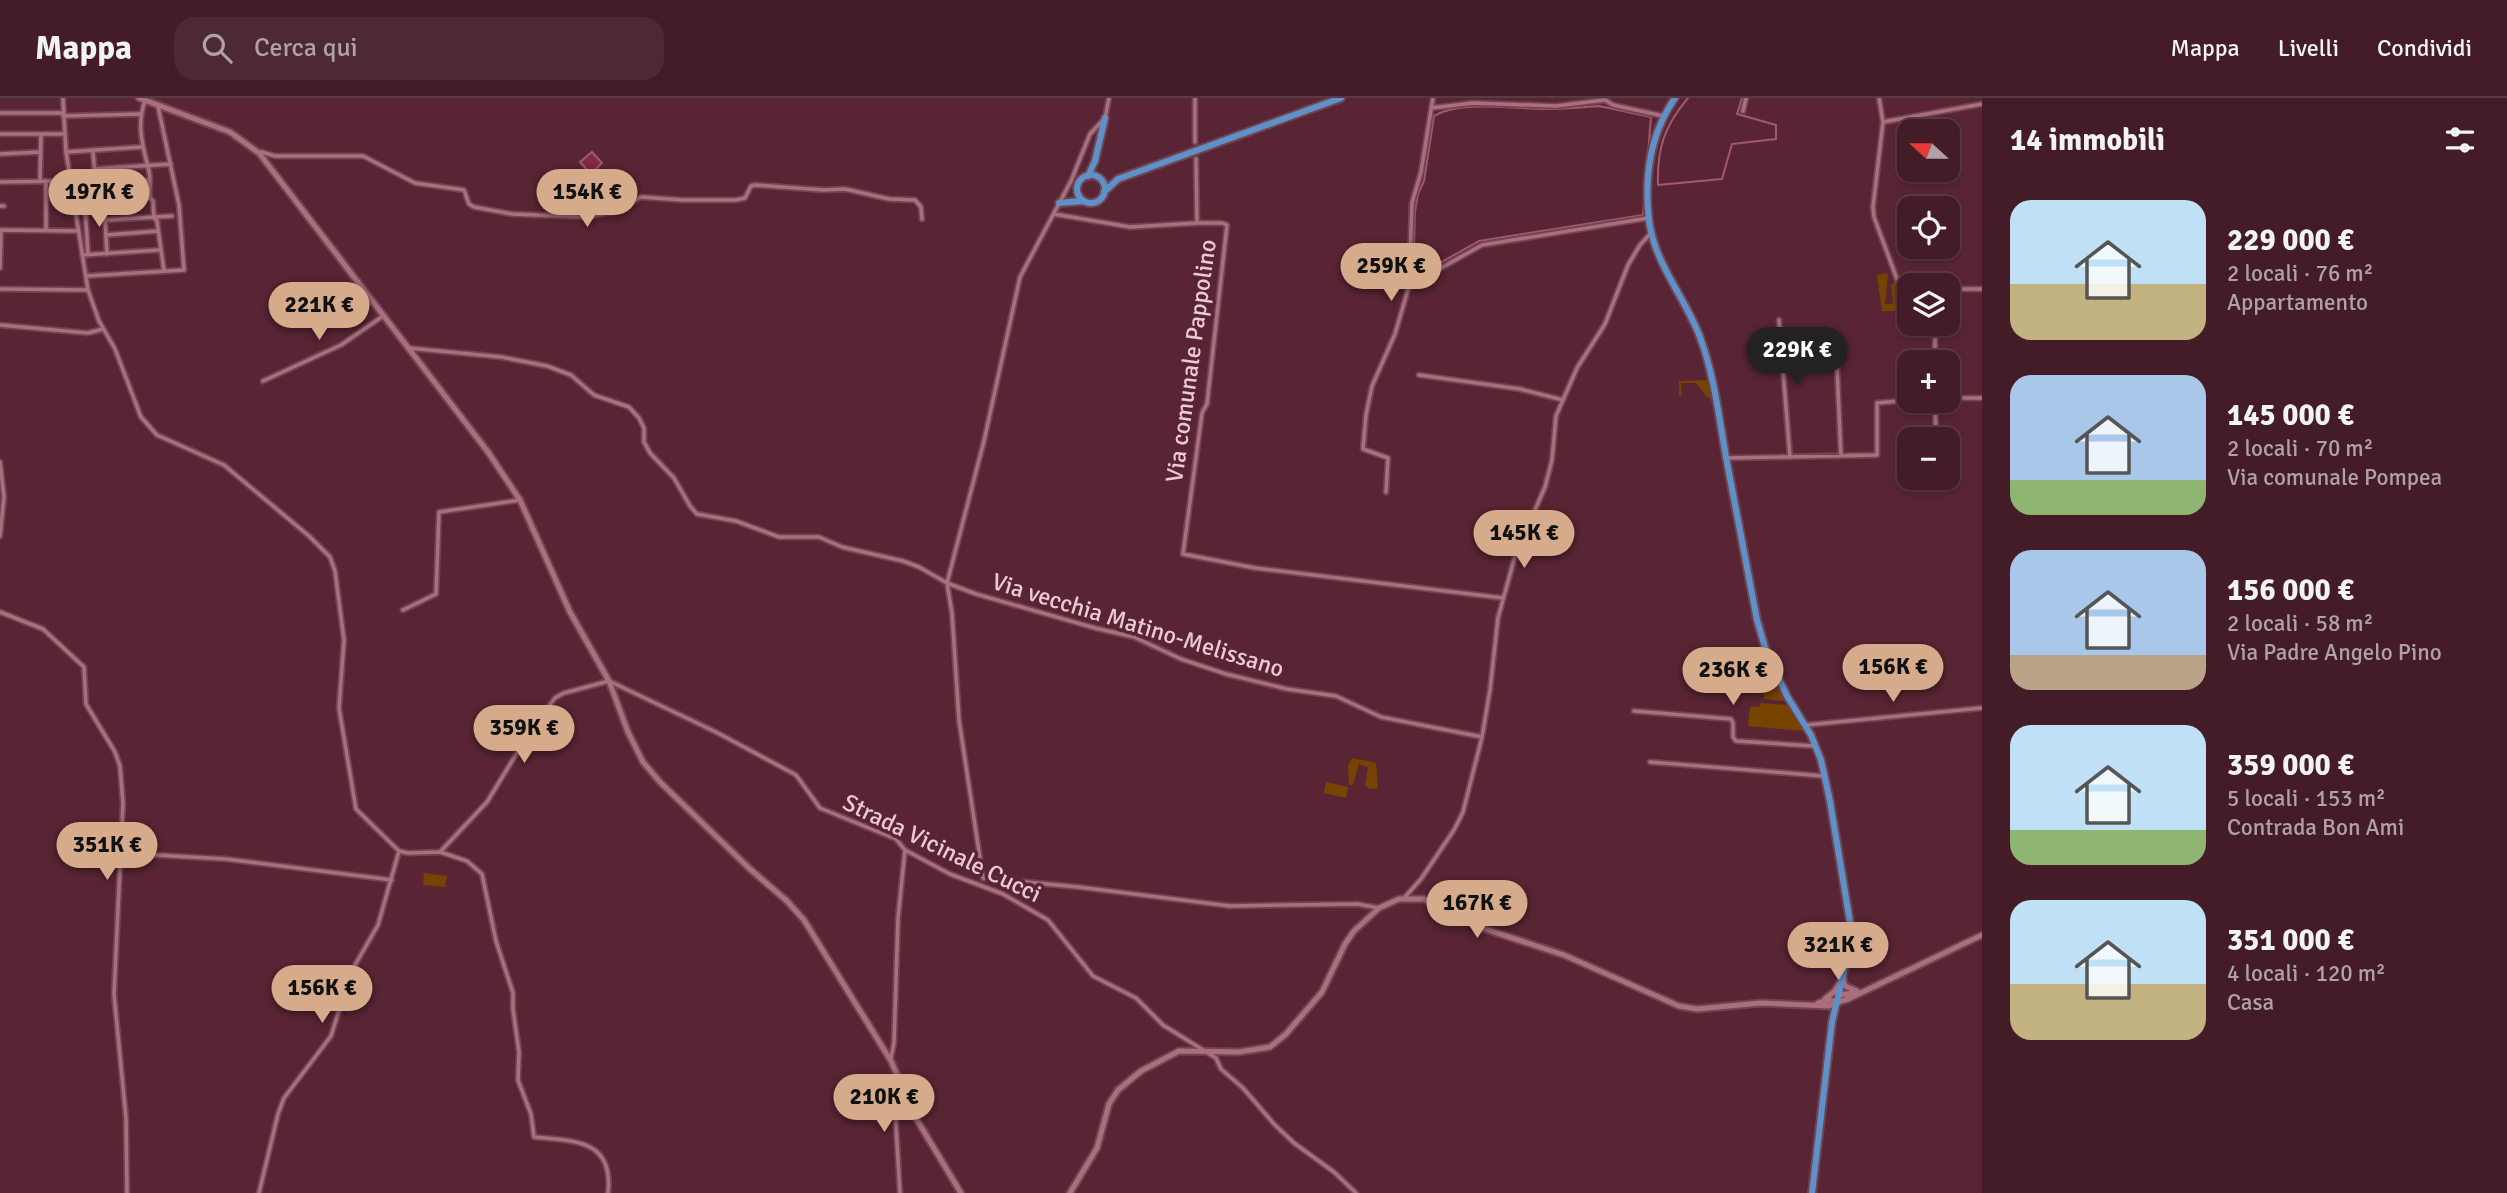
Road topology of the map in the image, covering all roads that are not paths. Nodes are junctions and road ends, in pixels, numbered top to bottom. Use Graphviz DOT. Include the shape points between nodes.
graph roads {
  1 [pos="63,98"];
  2 [pos="1109,98"];
  3 [pos="1195,98"];
  4 [pos="1341,98"];
  5 [pos="1433,98"];
  6 [pos="1675,98"];
  7 [pos="1746,98"];
  8 [pos="1879,98"];
  9 [pos="142,99"];
  10 [pos="1982,104"];
  11 [pos="158,106"];
  12 [pos="1431,108"];
  13 [pos="1743,111"];
  14 [pos="0,113"];
  15 [pos="63,114"];
  16 [pos="140,114"];
  17 [pos="1663,116"];
  18 [pos="1105,118"];
  19 [pos="1883,122"];
  20 [pos="0,134"];
  21 [pos="41,134"];
  22 [pos="64,134"];
  23 [pos="1195,142"];
  24 [pos="141,147"];
  25 [pos="93,151"];
  26 [pos="40,152"];
  27 [pos="66,152"];
  28 [pos="259,153"];
  29 [pos="0,154"];
  30 [pos="1196,159"];
  31 [pos="1095,161"];
  32 [pos="170,164"];
  33 [pos="146,166"];
  34 [pos="94,169"];
  35 [pos="1088,176"];
  36 [pos="1100,179"];
  37 [pos="1118,179"];
  38 [pos="149,180"];
  39 [pos="40,181"];
  40 [pos="47,181"];
  41 [pos="70,181"];
  42 [pos="0,182"];
  43 [pos="96,183"];
  44 [pos="1104,192"];
  45 [pos="1077,193"];
  46 [pos="150,198"];
  47 [pos="1083,201"];
  48 [pos="104,202"];
  49 [pos="97,203"];
  50 [pos="1068,203"];
  51 [pos="74,204"];
  52 [pos="85,204"];
  53 [pos="1059,204"];
  54 [pos="1054,214"];
  55 [pos="172,216"];
  56 [pos="154,218"];
  57 [pos="1648,218"];
  58 [pos="922,219"];
  59 [pos="105,220"];
  60 [pos="1197,223"];
  61 [pos="46,231"];
  62 [pos="78,231"];
  63 [pos="158,231"];
  64 [pos="1651,233"];
  65 [pos="106,235"];
  66 [pos="159,250"];
  67 [pos="107,254"];
  68 [pos="88,255"];
  69 [pos="82,256"];
  70 [pos="0,268"];
  71 [pos="164,271"];
  72 [pos="86,276"];
  73 [pos="1897,279"];
  74 [pos="1409,286"];
  75 [pos="0,289"];
  76 [pos="1960,289"];
  77 [pos="1982,289"];
  78 [pos="88,290"];
  79 [pos="383,316"];
  80 [pos="1779,320"];
  81 [pos="0,325"];
  82 [pos="103,329"];
  83 [pos="1836,345"];
  84 [pos="407,348"];
  85 [pos="1419,375"];
  86 [pos="263,381"];
  87 [pos="1960,398"];
  88 [pos="1982,398"];
  89 [pos="1563,400"];
  90 [pos="1897,401"];
  91 [pos="1841,456"];
  92 [pos="1790,457"];
  93 [pos="1726,458"];
  94 [pos="0,462"];
  95 [pos="1386,492"];
  96 [pos="520,500"];
  97 [pos="0,536"];
  98 [pos="947,583"];
  99 [pos="1503,598"];
  100 [pos="403,610"];
  101 [pos="0,612"];
  102 [pos="609,681"];
  103 [pos="1982,708"];
  104 [pos="1634,711"];
  105 [pos="1805,725"];
  106 [pos="1482,737"];
  107 [pos="1816,746"];
  108 [pos="1650,762"];
  109 [pos="1825,776"];
  110 [pos="399,850"];
  111 [pos="905,850"];
  112 [pos="440,852"];
  113 [pos="121,853"];
  114 [pos="392,880"];
  115 [pos="1405,897"];
  116 [pos="1379,908"];
  117 [pos="1982,935"];
  118 [pos="1843,978"];
  119 [pos="1858,992"];
  120 [pos="1846,999"];
  121 [pos="1836,1002"];
  122 [pos="1811,1005"];
  123 [pos="1832,1022"];
  124 [pos="1206,1051"];
  125 [pos="891,1060"];
  126 [pos="899,1079"];
  127 [pos="127,1193"];
  128 [pos="259,1193"];
  129 [pos="608,1193"];
  130 [pos="900,1193"];
  131 [pos="961,1193"];
  132 [pos="1070,1193"];
  133 [pos="1356,1193"];
  134 [pos="1812,1193"];
  1 -- 15 [label="street"];
  2 -- 18 [label="street"];
  3 -- 23 [label="street"];
  4 -- 37 [label="main road"];
  5 -- 12 [label="street"];
  6 -- 17 [label="main road"];
  7 -- 13 [label="street"];
  8 -- 19 [label="street"];
  9 -- 11 [label="main road"];
  9 -- 16 [label="street"];
  10 -- 19 [label="street"];
  11 -- 28 [label="main road" via="230,132"];
  11 -- 32 [label="street"];
  12 -- 17 [label="street" via="1473,103 1556,106 1605,100"];
  12 -- 74 [label="street" via="1412,203"];
  14 -- 15 [label="street"];
  15 -- 16 [label="street"];
  15 -- 22 [label="street"];
  16 -- 24 [label="street"];
  17 -- 57 [label="main road" via="1651,153"];
  18 -- 31 [label="main road"];
  18 -- 53 [label="street" via="1090,134"];
  19 -- 73 [label="street" via="1873,207"];
  20 -- 21 [label="street"];
  21 -- 22 [label="street"];
  21 -- 26 [label="street"];
  22 -- 27 [label="street"];
  24 -- 25 [label="street"];
  24 -- 33 [label="street"];
  25 -- 27 [label="street"];
  25 -- 34 [label="street"];
  26 -- 29 [label="street"];
  26 -- 39 [label="street"];
  27 -- 41 [label="street"];
  28 -- 58 [label="street" via="363,156 415,183 464,190 474,207 512,214 603,215 641,197 736,200 745,198 755,185 845,189 915,200"];
  28 -- 79 [label="main road"];
  30 -- 60 [label="street, Via comunale Pappolino"];
  31 -- 35 [label="main road"];
  31 -- 36 [label="main road"];
  32 -- 33 [label="street"];
  32 -- 71 [label="street" via="179,205 184,270"];
  33 -- 34 [label="street"];
  33 -- 38 [label="street"];
  34 -- 43 [label="street"];
  35 -- 36 [label="main road"];
  35 -- 45 [label="main road" via="1078,184"];
  36 -- 37 [label="main road"];
  36 -- 44 [label="main road"];
  37 -- 44 [label="main road"];
  38 -- 43 [label="street"];
  38 -- 46 [label="street"];
  39 -- 40 [label="street"];
  39 -- 42 [label="street"];
  40 -- 41 [label="street"];
  40 -- 61 [label="street"];
  41 -- 51 [label="street"];
  43 -- 49 [label="street"];
  44 -- 47 [label="main road" via="1096,202"];
  45 -- 47 [label="main road"];
  45 -- 50 [label="main road"];
  46 -- 48 [label="street"];
  46 -- 56 [label="street"];
  47 -- 50 [label="main road"];
  48 -- 49 [label="street"];
  48 -- 59 [label="street"];
  49 -- 52 [label="street"];
  50 -- 53 [label="main road"];
  51 -- 52 [label="street"];
  51 -- 62 [label="street"];
  52 -- 68 [label="street"];
  53 -- 54 [label="street"];
  54 -- 60 [label="street" via="1130,227"];
  54 -- 98 [label="street" via="1020,277"];
  55 -- 56 [label="street"];
  56 -- 59 [label="street"];
  56 -- 63 [label="street"];
  57 -- 64 [label="main road"];
  57 -- 74 [label="street" via="1482,245"];
  59 -- 65 [label="street"];
  60 -- 99 [label="street, Via comunale Pappolino" via="1227,225 1207,404 1202,413 1183,554 1255,568"];
  61 -- 62 [label="street"];
  61 -- 70 [label="street" via="1,230"];
  62 -- 69 [label="street"];
  63 -- 65 [label="street"];
  63 -- 66 [label="street"];
  64 -- 89 [label="street" via="1628,265 1605,324"];
  64 -- 93 [label="main road" via="1700,337"];
  65 -- 67 [label="street"];
  66 -- 67 [label="street"];
  66 -- 71 [label="street"];
  67 -- 68 [label="street"];
  68 -- 69 [label="street"];
  69 -- 72 [label="street"];
  71 -- 72 [label="street"];
  72 -- 78 [label="street"];
  74 -- 95 [label="street" via="1366,415 1363,449 1388,458"];
  75 -- 78 [label="street"];
  76 -- 77 [label="street"];
  78 -- 82 [label="street"];
  79 -- 84 [label="main road"];
  79 -- 86 [label="street" via="341,345"];
  80 -- 92 [label="street"];
  81 -- 82 [label="street" via="88,333"];
  82 -- 110 [label="street" via="146,424 157,435 225,464 330,557 344,640 339,708 356,809"];
  83 -- 91 [label="street"];
  84 -- 96 [label="main road"];
  84 -- 98 [label="street" via="501,357 571,375 594,395 629,407 639,418 650,453 674,478 697,514 736,521 779,537 819,537 903,561"];
  85 -- 89 [label="street"];
  87 -- 88 [label="street"];
  89 -- 99 [label="street" via="1556,416 1545,487 1515,556"];
  90 -- 91 [label="street" via="1877,403 1877,455"];
  91 -- 92 [label="street"];
  92 -- 93 [label="street"];
  93 -- 105 [label="main road" via="1767,653"];
  94 -- 97 [label="street" via="4,497"];
  96 -- 100 [label="street" via="439,512 436,594"];
  96 -- 102 [label="main road" via="570,612"];
  98 -- 106 [label="street, Via vecchia Matino-Melissano" via="1017,607 1134,637 1226,674 1336,696 1381,717"];
  98 -- 116 [label="street" via="960,720 983,878 1230,906 1357,904"];
  99 -- 106 [label="street"];
  101 -- 113 [label="street" via="43,629 84,667 86,704 120,766"];
  102 -- 111 [label="street, Strada Vicinale Cucci" via="796,775 820,808 896,839"];
  102 -- 112 [label="street" via="555,698 487,802"];
  102 -- 125 [label="main road" via="643,762 804,920"];
  103 -- 105 [label="street"];
  104 -- 107 [label="street" via="1731,719 1737,741"];
  105 -- 107 [label="main road"];
  106 -- 115 [label="street" via="1454,830"];
  107 -- 109 [label="main road"];
  108 -- 109 [label="street"];
  109 -- 118 [label="main road" via="1850,922"];
  110 -- 112 [label="street"];
  110 -- 114 [label="street"];
  111 -- 124 [label="street, Strada Vicinale Cucci" via="1003,894 1048,920 1093,976 1136,999 1163,1025"];
  111 -- 125 [label="street"];
  112 -- 129 [label="street" via="467,861 482,874 513,993 518,1080 534,1137 592,1146 608,1169"];
  113 -- 114 [label="street" via="226,859"];
  113 -- 127 [label="street" via="114,994 126,1118"];
  114 -- 128 [label="street" via="378,925 351,972 331,1036 284,1098"];
  115 -- 116 [label="main road"];
  115 -- 122 [label="main road" via="1424,900 1485,929 1564,955 1679,1006"];
  116 -- 124 [label="main road" via="1354,931 1322,992 1286,1034 1270,1047"];
  117 -- 119 [label="main road"];
  118 -- 119 [label="main road" via="1845,986"];
  118 -- 121 [label="main road"];
  118 -- 122 [label="main road" via="1827,998"];
  119 -- 120 [label="main road"];
  119 -- 121 [label="main road" via="1840,995"];
  120 -- 121 [label="main road"];
  120 -- 123 [label="main road"];
  121 -- 122 [label="main road"];
  121 -- 123 [label="main road"];
  122 -- 123 [label="main road" via="1826,1010"];
  123 -- 134 [label="main road"];
  124 -- 132 [label="main road" via="1179,1051 1141,1071 1118,1090 1109,1104 1097,1148"];
  124 -- 133 [label="street, Strada Vicinale Cucci" via="1273,1124"];
  125 -- 126 [label="main road"];
  126 -- 130 [label="street" via="894,1093"];
  126 -- 131 [label="main road"];
}
